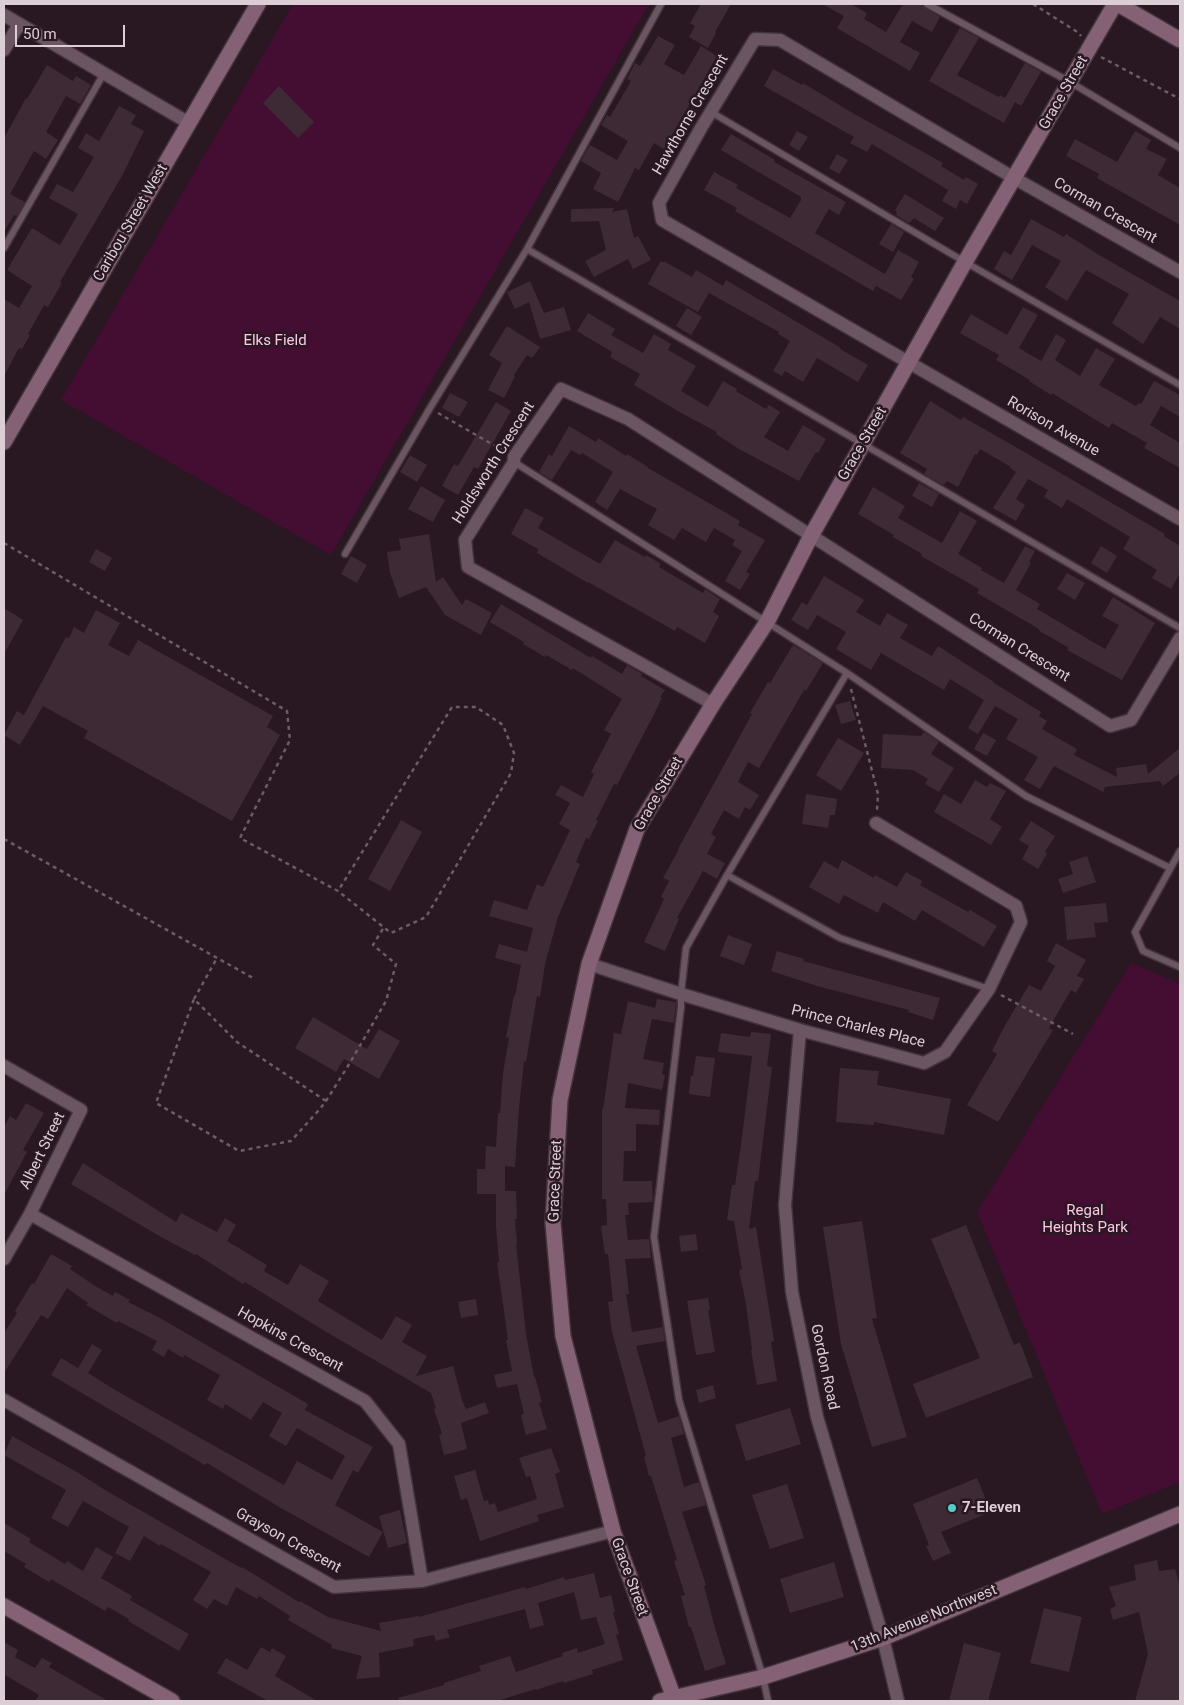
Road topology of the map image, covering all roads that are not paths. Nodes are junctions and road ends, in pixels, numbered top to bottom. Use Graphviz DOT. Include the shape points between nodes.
graph roads {
  1 [pos="258,4"];
  2 [pos="661,4"];
  3 [pos="927,4"];
  4 [pos="1117,4"];
  5 [pos="4,15"];
  6 [pos="19,24"];
  7 [pos="1180,40"];
  8 [pos="4,50"];
  9 [pos="104,73"];
  10 [pos="1070,82"];
  11 [pos="711,112"];
  12 [pos="189,122"];
  13 [pos="1180,148"];
  14 [pos="1014,178"];
  15 [pos="4,248"];
  16 [pos="527,249"];
  17 [pos="965,262"];
  18 [pos="1180,272"];
  19 [pos="909,363"];
  20 [pos="1180,385"];
  21 [pos="4,442"];
  22 [pos="864,444"];
  23 [pos="514,460"];
  24 [pos="1180,519"];
  25 [pos="811,536"];
  26 [pos="345,554"];
  27 [pos="767,622"];
  28 [pos="1180,628"];
  29 [pos="1180,638"];
  30 [pos="848,673"];
  31 [pos="713,704"];
  32 [pos="876,823"];
  33 [pos="1180,851"];
  34 [pos="1170,868"];
  35 [pos="727,875"];
  36 [pos="589,964"];
  37 [pos="1180,967"];
  38 [pos="989,989"];
  39 [pos="681,994"];
  40 [pos="800,1030"];
  41 [pos="4,1066"];
  42 [pos="30,1214"];
  43 [pos="4,1259"];
  44 [pos="4,1400"];
  45 [pos="1180,1514"];
  46 [pos="613,1531"];
  47 [pos="422,1581"];
  48 [pos="4,1606"];
  49 [pos="883,1638"];
  50 [pos="763,1677"];
  51 [pos="670,1700"];
  52 [pos="171,1701"];
  53 [pos="768,1701"];
  54 [pos="898,1701"];
  1 -- 12 [label="street, Caribou Street West"];
  2 -- 16 [label="lane"];
  3 -- 10 [label="lane"];
  4 -- 7 [label="street"];
  4 -- 10 [label="street, Grace Street"];
  5 -- 6 [label="street"];
  6 -- 8 [label="street"];
  6 -- 9 [label="street"];
  9 -- 12 [label="street"];
  9 -- 15 [label="lane"];
  10 -- 13 [label="lane"];
  10 -- 14 [label="street, Grace Street"];
  11 -- 14 [label="street, Hawthorne Crescent" via="755,39 780,40"];
  11 -- 17 [label="lane"];
  11 -- 19 [label="street, Hawthorne Crescent" via="659,203 662,220"];
  12 -- 21 [label="street, Caribou Street West"];
  14 -- 17 [label="street, Grace Street"];
  14 -- 18 [label="street, Corman Crescent"];
  16 -- 22 [label="lane"];
  16 -- 26 [label="lane"];
  17 -- 19 [label="street, Grace Street"];
  17 -- 20 [label="lane"];
  19 -- 22 [label="street, Grace Street"];
  19 -- 24 [label="street, Rorison Avenue"];
  22 -- 25 [label="street, Grace Street"];
  22 -- 28 [label="lane"];
  23 -- 25 [label="street, Holdsworth Crescent" via="561,389 628,419"];
  23 -- 27 [label="lane"];
  23 -- 31 [label="street, Holdsworth Crescent" via="465,540 468,567"];
  25 -- 27 [label="street, Grace Street"];
  25 -- 29 [label="street, Corman Crescent" via="1110,726 1131,720"];
  27 -- 30 [label="lane"];
  27 -- 31 [label="street, Grace Street"];
  30 -- 34 [label="lane" via="1026,796"];
  30 -- 35 [label="lane"];
  31 -- 36 [label="street, Grace Street" via="637,829"];
  32 -- 38 [label="street, Prince Charles Place" via="1016,906 1022,922"];
  33 -- 34 [label="lane"];
  34 -- 37 [label="lane" via="1135,932 1143,951"];
  35 -- 38 [label="lane" via="840,938"];
  35 -- 39 [label="lane" via="686,948"];
  36 -- 39 [label="street, Prince Charles Place"];
  36 -- 46 [label="street, Grace Street" via="560,1100 553,1223 563,1336"];
  38 -- 40 [label="street, Prince Charles Place" via="946,1052 924,1063"];
  39 -- 40 [label="street, Prince Charles Place"];
  39 -- 50 [label="lane" via="654,1237 679,1400"];
  40 -- 49 [label="street, Gordon Road" via="785,1205 792,1292 818,1416"];
  41 -- 42 [label="street, Albert Street" via="81,1110"];
  42 -- 43 [label="street, Albert Street"];
  42 -- 47 [label="street, Hopkins Crescent" via="365,1401 399,1444"];
  44 -- 47 [label="street, Grayson Crescent" via="334,1587"];
  45 -- 49 [label="street, 13th Avenue Northwest"];
  46 -- 47 [label="street, Grayson Crescent"];
  46 -- 51 [label="street, Grace Street"];
  48 -- 52 [label="street"];
  49 -- 50 [label="street, 13th Avenue Northwest"];
  49 -- 54 [label="street, Gordon Road"];
  50 -- 51 [label="street, 13th Avenue Northwest"];
  50 -- 53 [label="lane"];
}
